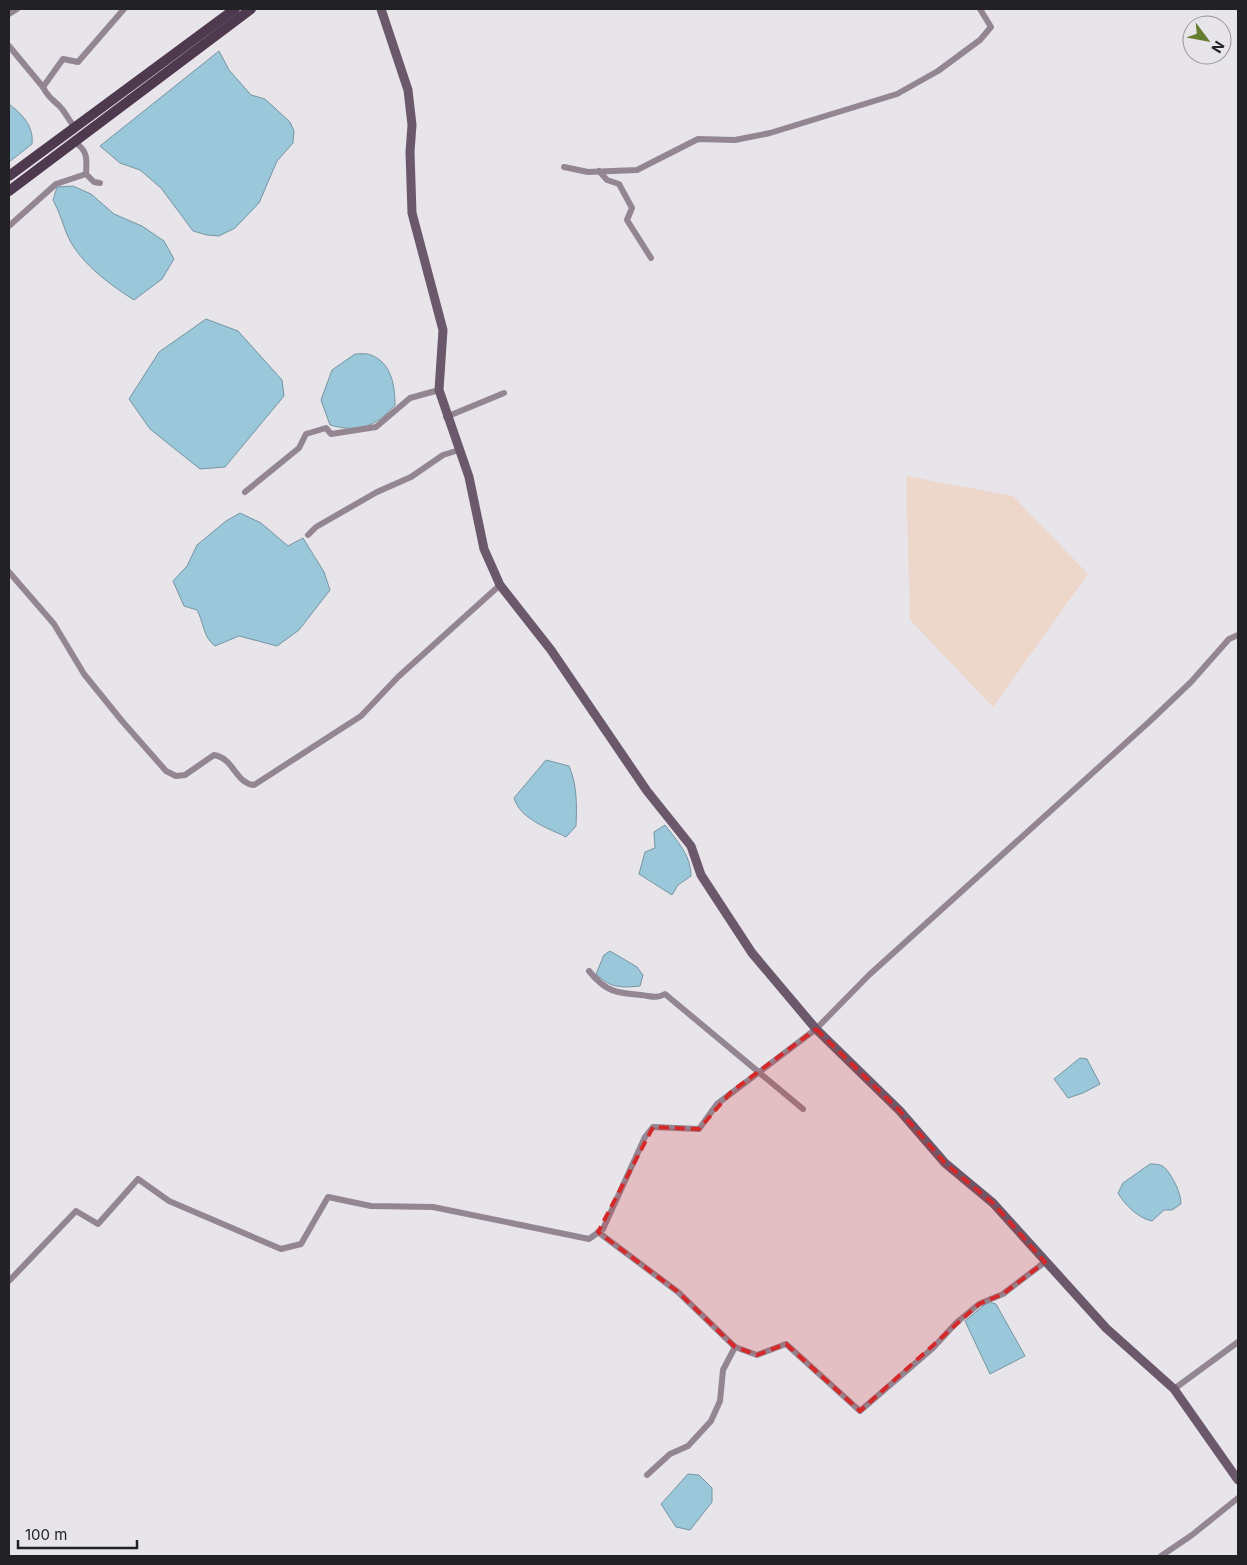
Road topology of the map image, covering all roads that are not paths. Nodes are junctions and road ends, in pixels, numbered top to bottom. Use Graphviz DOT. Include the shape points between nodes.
graph roads {
  1 [pos="17,9"];
  2 [pos="124,9"];
  3 [pos="251,9"];
  4 [pos="381,9"];
  5 [pos="980,9"];
  6 [pos="233,11"];
  7 [pos="9,14"];
  8 [pos="9,46"];
  9 [pos="42,87"];
  10 [pos="75,126"];
  11 [pos="74,142"];
  12 [pos="564,167"];
  13 [pos="599,171"];
  14 [pos="86,174"];
  15 [pos="9,176"];
  16 [pos="100,183"];
  17 [pos="9,191"];
  18 [pos="9,226"];
  19 [pos="651,258"];
  20 [pos="438,390"];
  21 [pos="504,393"];
  22 [pos="446,417"];
  23 [pos="459,450"];
  24 [pos="245,492"];
  25 [pos="308,535"];
  26 [pos="9,572"];
  27 [pos="500,585"];
  28 [pos="1238,635"];
  29 [pos="589,971"];
  30 [pos="816,1029"];
  31 [pos="761,1073"];
  32 [pos="803,1109"];
  33 [pos="598,1232"];
  34 [pos="1045,1262"];
  35 [pos="9,1281"];
  36 [pos="1238,1342"];
  37 [pos="735,1347"];
  38 [pos="1174,1389"];
  39 [pos="647,1474"];
  40 [pos="1238,1480"];
  41 [pos="1238,1498"];
  42 [pos="1161,1556"];
  1 -- 7 [label="street"];
  2 -- 9 [label="street" via="78,62 63,59"];
  3 -- 6 [label="main road"];
  4 -- 20 [label="main road" via="408,90 412,131 412,213 443,330"];
  5 -- 13 [label="street" via="990,28 980,40 938,71 896,94 770,133 735,140 698,139 637,170"];
  6 -- 10 [label="main road"];
  6 -- 11 [label="main road"];
  8 -- 9 [label="street"];
  9 -- 10 [label="street"];
  10 -- 15 [label="main road"];
  11 -- 14 [label="street" via="83,148 88,158"];
  11 -- 17 [label="main road"];
  12 -- 13 [label="street"];
  13 -- 19 [label="street" via="618,184 632,208 627,220"];
  14 -- 16 [label="street"];
  14 -- 18 [label="street" via="56,184"];
  20 -- 22 [label="main road"];
  20 -- 24 [label="street" via="410,398 376,427 331,434 326,428 306,434 299,448"];
  21 -- 22 [label="street"];
  22 -- 23 [label="main road"];
  23 -- 25 [label="street" via="443,455 411,477 377,492 316,527"];
  23 -- 27 [label="main road" via="469,477 484,549"];
  26 -- 27 [label="street" via="54,624 84,674 166,771 176,776 185,775 214,755 233,765 238,776 247,784 254,785 361,716 398,677"];
  27 -- 30 [label="main road" via="551,650 647,791 691,846 701,875 752,953"];
  28 -- 30 [label="street" via="1229,639 1149,722 868,975"];
  29 -- 31 [label="street" via="598,983 621,994 657,998 665,994"];
  30 -- 31 [label="street"];
  30 -- 34 [label="main road" via="900,1111 945,1163 994,1203"];
  31 -- 32 [label="street"];
  31 -- 33 [label="street" via="717,1104 699,1129 653,1127 645,1137 603,1229"];
  33 -- 35 [label="street" via="589,1239 433,1207 371,1206 328,1197 301,1244 281,1249 169,1201 138,1180 98,1224 76,1211"];
  33 -- 37 [label="street" via="678,1292"];
  34 -- 37 [label="street" via="1003,1294 979,1304 934,1348 860,1411 786,1344 757,1355"];
  34 -- 38 [label="main road" via="1106,1328"];
  36 -- 38 [label="street"];
  37 -- 39 [label="street" via="723,1370 720,1401 710,1421 688,1446 670,1454"];
  38 -- 40 [label="main road"];
  41 -- 42 [label="street"];
}
